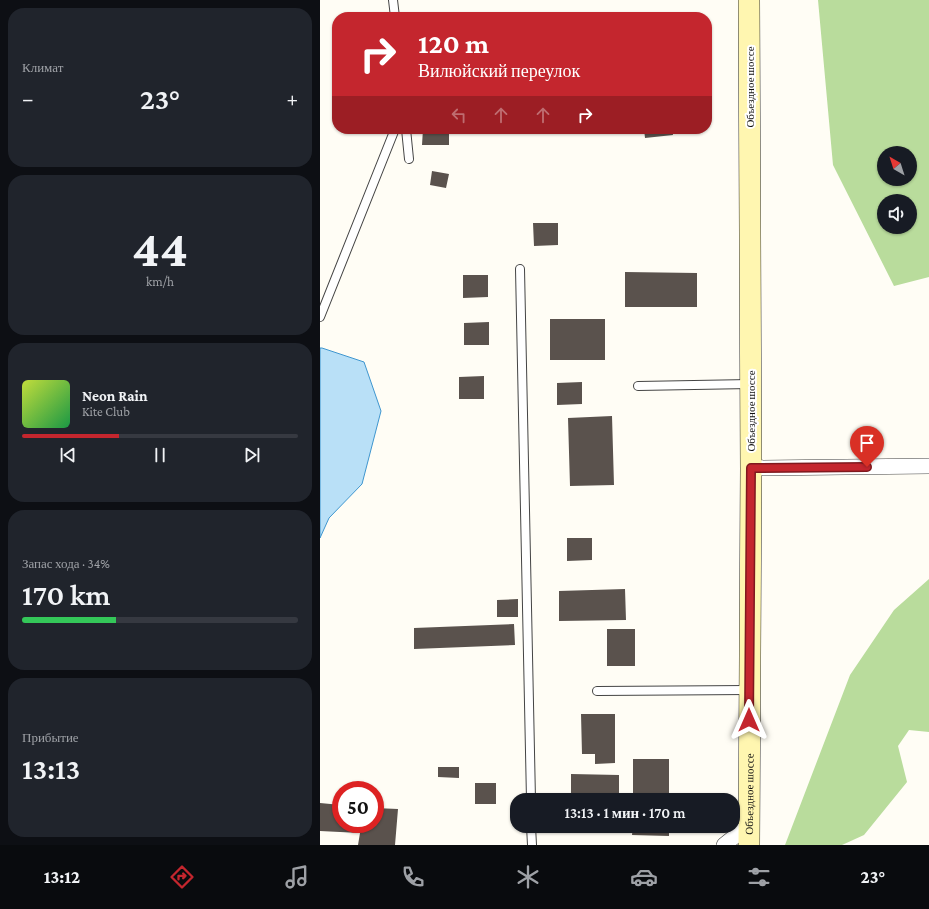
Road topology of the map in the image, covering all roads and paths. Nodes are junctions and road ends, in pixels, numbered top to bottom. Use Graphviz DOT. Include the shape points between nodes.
graph roads {
  1 [pos="394,0"];
  2 [pos="749,0"];
  3 [pos="395,12"];
  4 [pos="393,134"];
  5 [pos="406,134"];
  6 [pos="409,159"];
  7 [pos="520,269"];
  8 [pos="320,317"];
  9 [pos="751,384"];
  10 [pos="638,386"];
  11 [pos="929,466"];
  12 [pos="751,468"];
  13 [pos="750,690"];
  14 [pos="597,691"];
  15 [pos="531,793"];
  16 [pos="748,825"];
  17 [pos="531,833"];
  18 [pos="532,845"];
  19 [pos="724,845"];
  20 [pos="749,845"];
  1 -- 3 [label="lane"];
  2 -- 9 [label="main road, Объездное шоссе"];
  4 -- 8 [label="lane"];
  5 -- 6 [label="lane"];
  7 -- 15 [label="lane"];
  9 -- 10 [label="lane"];
  9 -- 12 [label="main road, Объездное шоссе"];
  11 -- 12 [label="street"];
  12 -- 13 [label="main road, Объездное шоссе"];
  13 -- 14 [label="lane"];
  13 -- 16 [label="main road, Объездное шоссе"];
  16 -- 19 [label="street"];
  16 -- 20 [label="main road, Объездное шоссе"];
  17 -- 18 [label="lane"];
}
